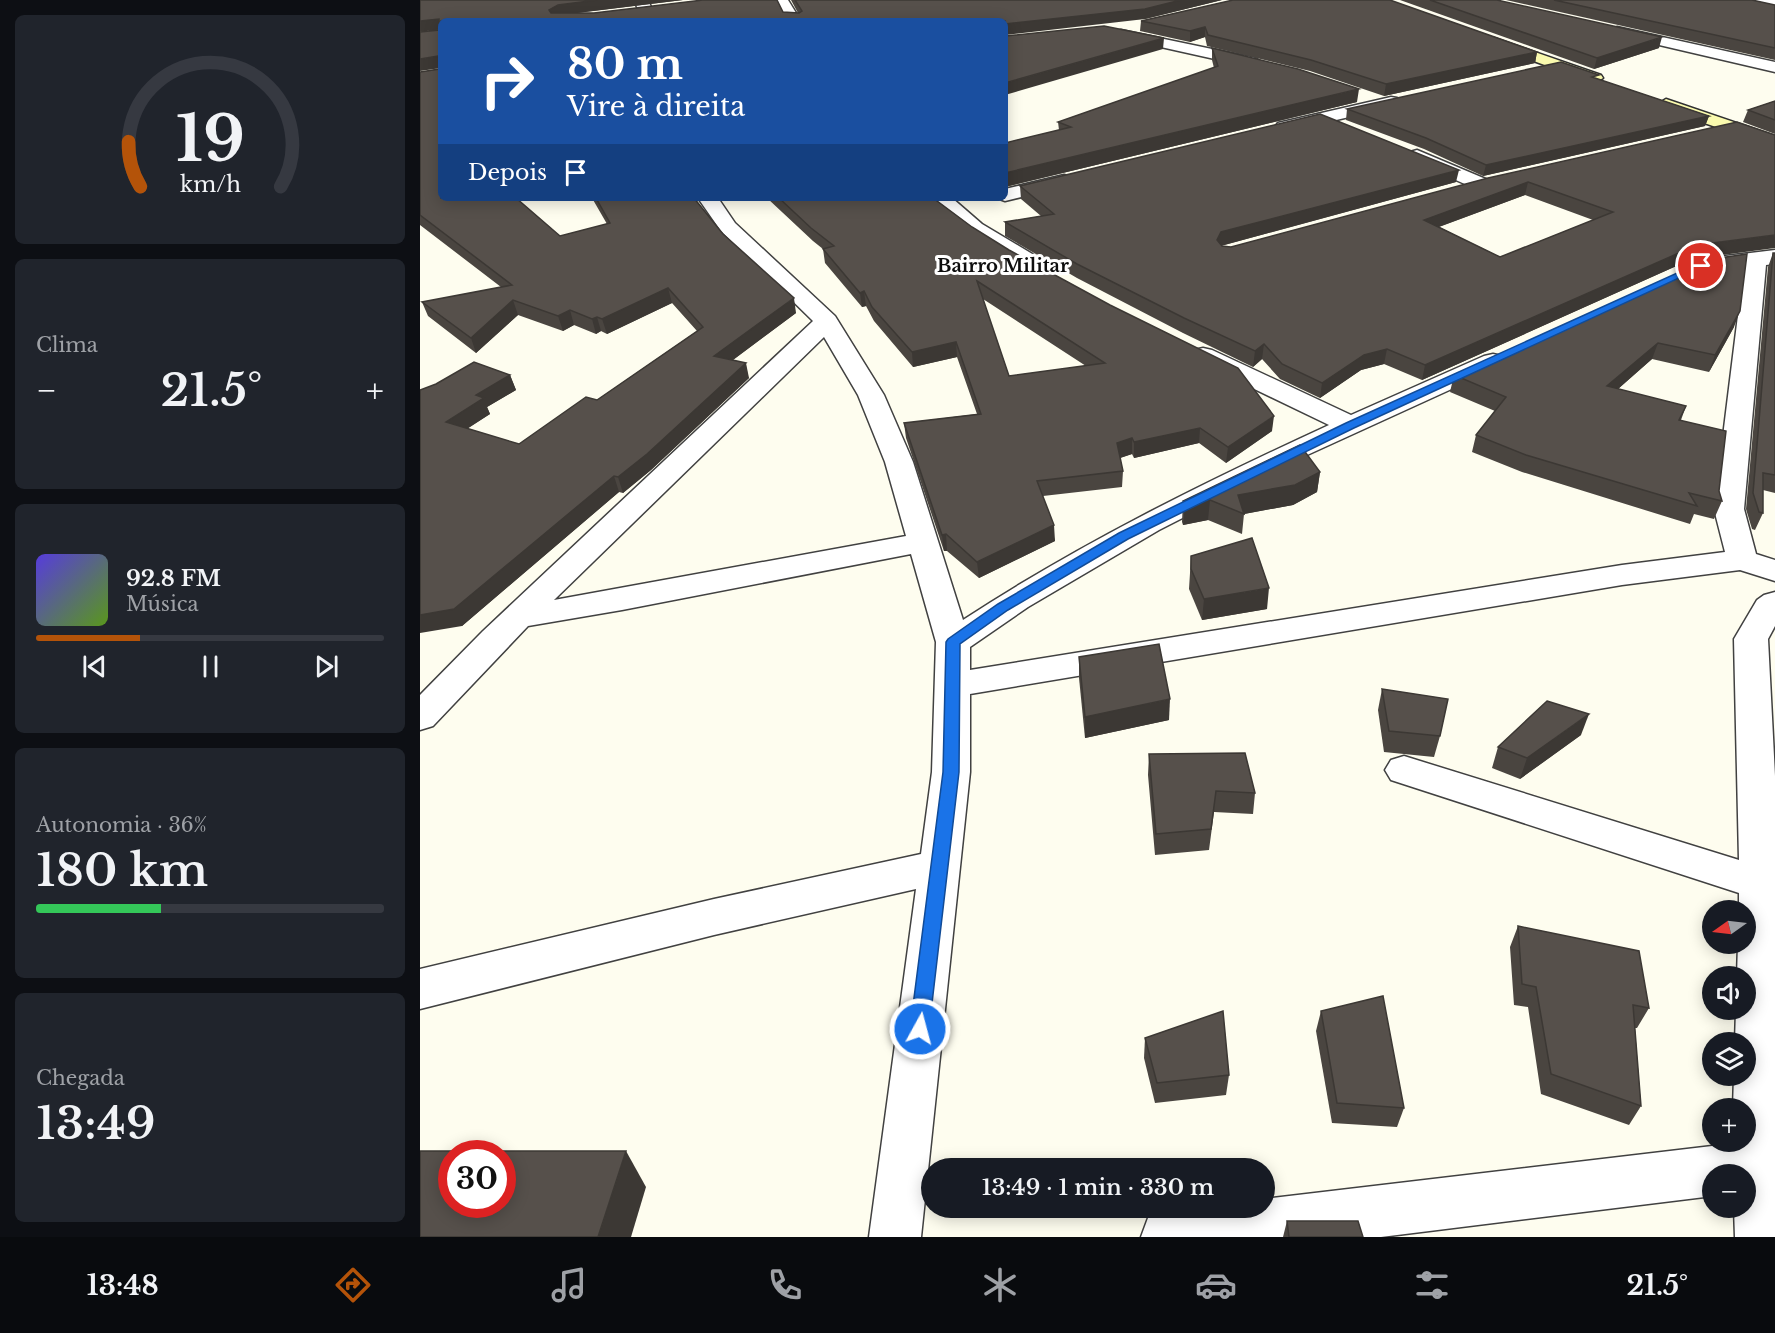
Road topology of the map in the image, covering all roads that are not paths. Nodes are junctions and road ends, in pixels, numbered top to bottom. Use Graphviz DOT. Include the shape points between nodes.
graph roads {
  1 [pos="781,0"];
  2 [pos="1758,0"];
  3 [pos="1775,3"];
  4 [pos="649,10"];
  5 [pos="626,14"];
  6 [pos="792,18"];
  7 [pos="1145,25"];
  8 [pos="1603,28"];
  9 [pos="1482,37"];
  10 [pos="1559,65"];
  11 [pos="1775,67"];
  12 [pos="1271,68"];
  13 [pos="1528,72"];
  14 [pos="1613,85"];
  15 [pos="1353,93"];
  16 [pos="1406,98"];
  17 [pos="1656,100"];
  18 [pos="1383,103"];
  19 [pos="1320,118"];
  20 [pos="1732,127"];
  21 [pos="1352,130"];
  22 [pos="1264,132"];
  23 [pos="1701,134"];
  24 [pos="1775,142"];
  25 [pos="1405,151"];
  26 [pos="1084,176"];
  27 [pos="1502,179"];
  28 [pos="1481,184"];
  29 [pos="1449,193"];
  30 [pos="1008,194"];
  31 [pos="710,201"];
  32 [pos="967,202"];
  33 [pos="1765,258"];
  34 [pos="1680,276"];
  35 [pos="1062,281"];
  36 [pos="827,321"];
  37 [pos="1187,348"];
  38 [pos="1510,353"];
  39 [pos="1350,425"];
  40 [pos="923,542"];
  41 [pos="1742,560"];
  42 [pos="1775,571"];
  43 [pos="1775,602"];
  44 [pos="519,617"];
  45 [pos="953,642"];
  46 [pos="952,685"];
  47 [pos="420,717"];
  48 [pos="1404,770"];
  49 [pos="938,867"];
  50 [pos="1760,883"];
  51 [pos="420,989"];
  52 [pos="1757,1166"];
  53 [pos="895,1237"];
  54 [pos="1167,1237"];
  55 [pos="1761,1237"];
  1 -- 6 [label="street"];
  2 -- 3 [label="street"];
  4 -- 5 [label="street"];
  7 -- 12 [label="street" via="1109,31"];
  8 -- 11 [label="street"];
  9 -- 10 [label="street"];
  10 -- 13 [label="street"];
  10 -- 14 [label="street"];
  15 -- 18 [label="street"];
  16 -- 18 [label="street"];
  17 -- 20 [label="street"];
  18 -- 19 [label="street"];
  19 -- 21 [label="street"];
  19 -- 22 [label="street"];
  20 -- 23 [label="street"];
  20 -- 24 [label="street"];
  25 -- 28 [label="street"];
  26 -- 30 [label="street"];
  27 -- 28 [label="street"];
  28 -- 29 [label="street"];
  31 -- 36 [label="street" via="728,227"];
  32 -- 35 [label="street" via="1004,248"];
  33 -- 34 [label="street" via="1712,263"];
  33 -- 41 [label="street" via="1729,509"];
  36 -- 40 [label="street" via="871,395 899,462"];
  36 -- 44 [label="street"];
  37 -- 39 [label="street"];
  38 -- 39 [label="street"];
  39 -- 45 [label="street" via="1123,536 1003,607"];
  40 -- 44 [label="street"];
  40 -- 45 [label="street"];
  41 -- 42 [label="street"];
  41 -- 46 [label="street" via="1622,575"];
  43 -- 50 [label="street" via="1751,639"];
  44 -- 47 [label="street"];
  45 -- 46 [label="street"];
  46 -- 49 [label="street" via="951,772"];
  48 -- 50 [label="street"];
  49 -- 51 [label="street"];
  49 -- 53 [label="street"];
  50 -- 52 [label="street"];
  52 -- 54 [label="street"];
  52 -- 55 [label="street"];
}
